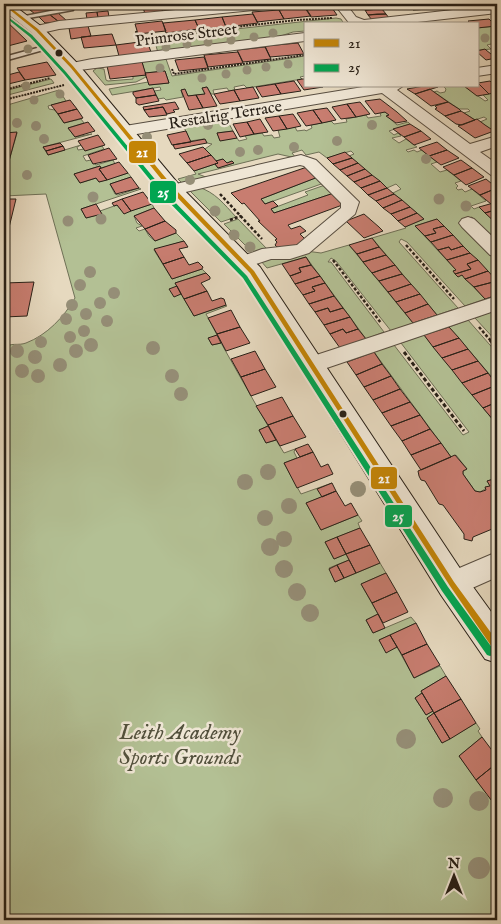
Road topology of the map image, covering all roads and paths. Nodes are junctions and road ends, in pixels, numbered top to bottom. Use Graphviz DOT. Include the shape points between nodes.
graph roads {
  1 [pos="4,4"];
  2 [pos="274,4"];
  3 [pos="340,4"];
  4 [pos="440,4"];
  5 [pos="493,7"];
  6 [pos="71,9"];
  7 [pos="450,14"];
  8 [pos="348,16"];
  9 [pos="132,18"];
  10 [pos="359,22"];
  11 [pos="371,22"];
  12 [pos="37,31"];
  13 [pos="304,37"];
  14 [pos="168,54"];
  15 [pos="304,55"];
  16 [pos="4,59"];
  17 [pos="497,68"];
  18 [pos="478,72"];
  19 [pos="78,74"];
  20 [pos="50,78"];
  21 [pos="385,88"];
  22 [pos="392,88"];
  23 [pos="4,90"];
  24 [pos="4,100"];
  25 [pos="125,131"];
  26 [pos="497,141"];
  27 [pos="468,150"];
  28 [pos="497,172"];
  29 [pos="207,181"];
  30 [pos="173,190"];
  31 [pos="468,223"];
  32 [pos="406,245"];
  33 [pos="497,252"];
  34 [pos="277,254"];
  35 [pos="244,262"];
  36 [pos="497,303"];
  37 [pos="466,313"];
  38 [pos="497,348"];
  39 [pos="312,365"];
  40 [pos="497,564"];
  41 [pos="452,584"];
  42 [pos="497,647"];
  1 -- 12 [label="street"];
  2 -- 9 [label="street"];
  3 -- 8 [label="street"];
  4 -- 7 [label="street"];
  5 -- 7 [label="street"];
  6 -- 12 [label="lane"];
  7 -- 11 [label="street" via="401,15"];
  8 -- 9 [label="path" via="138,38"];
  8 -- 10 [label="street"];
  9 -- 12 [label="street" via="59,25"];
  12 -- 16 [label="lane"];
  12 -- 19 [label="street"];
  13 -- 14 [label="street, Primrose Street"];
  14 -- 15 [label="path" via="174,74"];
  14 -- 19 [label="street, Primrose Street" via="92,63"];
  17 -- 18 [label="street"];
  19 -- 24 [label="path"];
  19 -- 25 [label="street"];
  20 -- 23 [label="path"];
  21 -- 25 [label="street, Restalrig Terrace"];
  22 -- 27 [label="street, Restalrig Terrace"];
  25 -- 30 [label="street"];
  26 -- 27 [label="street"];
  27 -- 28 [label="street, Restalrig Terrace"];
  29 -- 30 [label="street"];
  29 -- 34 [label="path"];
  29 -- 34 [label="street" via="304,160 349,200 349,210 311,244 290,253"];
  30 -- 35 [label="street"];
  31 -- 33 [label="street"];
  32 -- 37 [label="path"];
  34 -- 35 [label="street" via="269,253"];
  35 -- 39 [label="street"];
  36 -- 37 [label="street"];
  37 -- 38 [label="path"];
  37 -- 39 [label="street"];
  39 -- 41 [label="street"];
  40 -- 41 [label="street"];
  41 -- 42 [label="street"];
}
